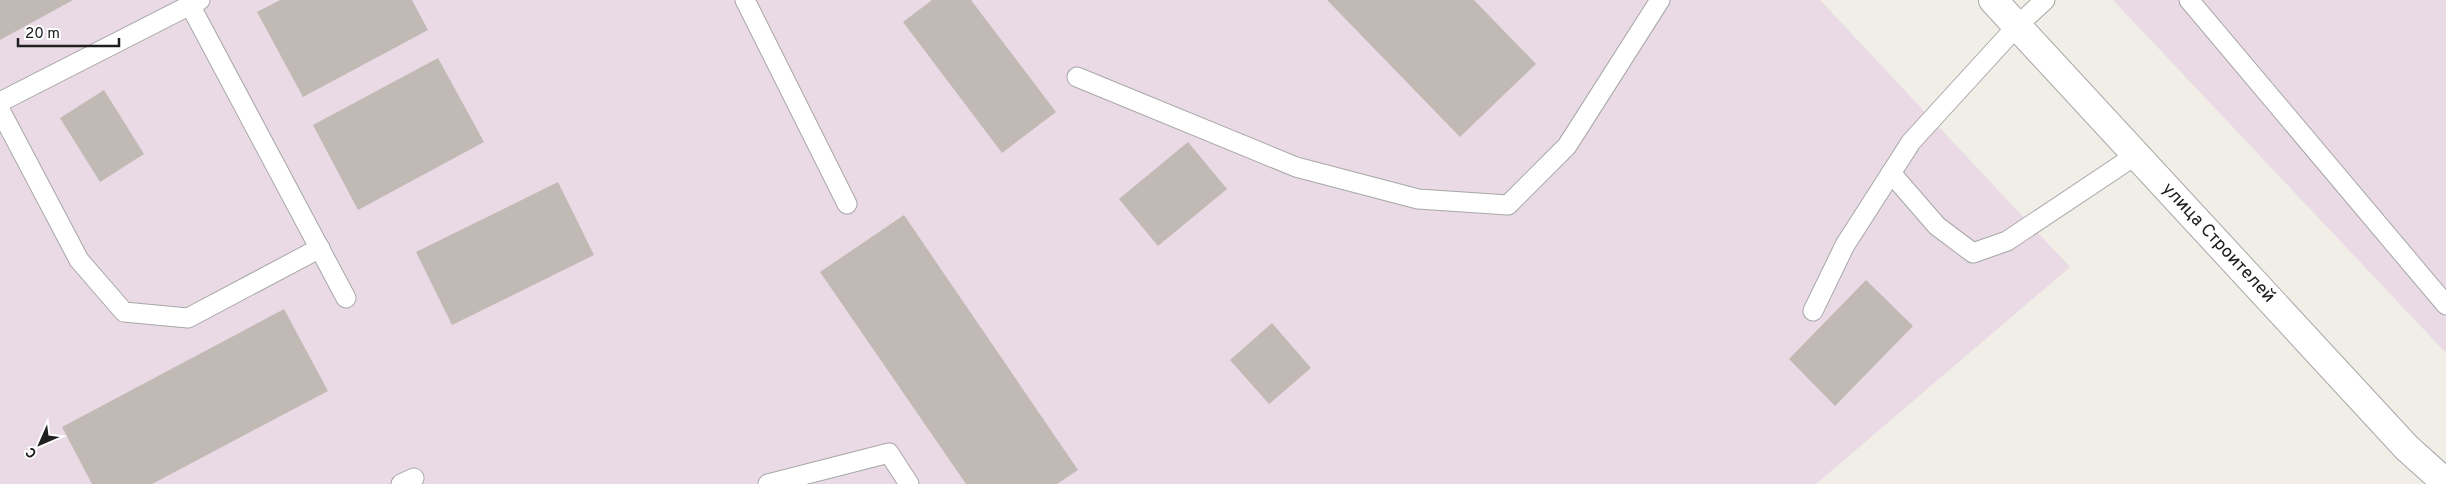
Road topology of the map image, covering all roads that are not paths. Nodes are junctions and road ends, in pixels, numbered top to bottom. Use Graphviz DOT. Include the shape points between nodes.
graph roads {
  1 [pos="745,0"];
  2 [pos="1660,0"];
  3 [pos="1993,0"];
  4 [pos="2045,0"];
  5 [pos="2189,0"];
  6 [pos="195,2"];
  7 [pos="2017,26"];
  8 [pos="1077,77"];
  9 [pos="0,102"];
  10 [pos="0,110"];
  11 [pos="2136,154"];
  12 [pos="1891,173"];
  13 [pos="847,204"];
  14 [pos="320,248"];
  15 [pos="346,298"];
  16 [pos="2446,304"];
  17 [pos="1813,311"];
  18 [pos="2446,483"];
  19 [pos="768,484"];
  20 [pos="910,484"];
  1 -- 13 [label="lane"];
  2 -- 8 [label="lane" via="1567,146 1508,205 1418,199 1296,167"];
  3 -- 7 [label="street, улица Строителей"];
  4 -- 7 [label="lane"];
  5 -- 16 [label="lane"];
  6 -- 9 [label="lane"];
  6 -- 14 [label="lane"];
  7 -- 11 [label="street, улица Строителей"];
  7 -- 12 [label="lane" via="1911,142"];
  10 -- 14 [label="lane" via="79,260 124,312 188,318"];
  11 -- 12 [label="lane" via="2007,241 1973,254 1937,226"];
  11 -- 18 [label="street, улица Строителей" via="2407,448"];
  12 -- 17 [label="lane" via="1845,245"];
  14 -- 15 [label="lane"];
  19 -- 20 [label="lane" via="889,453"];
}
